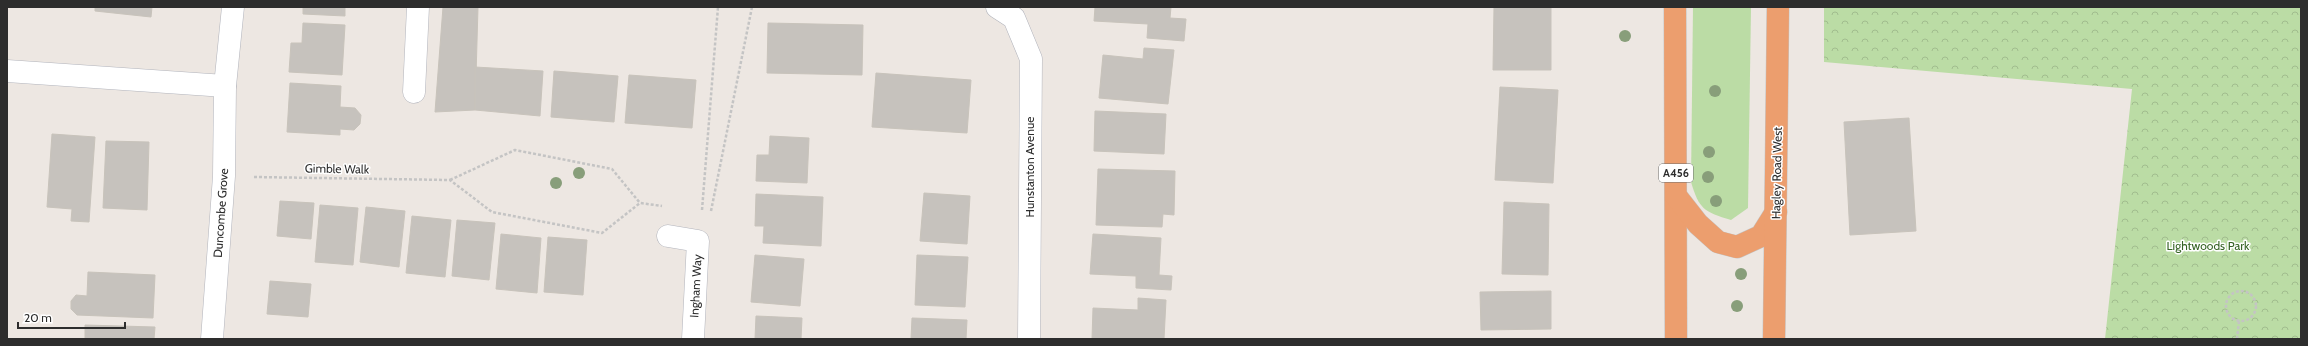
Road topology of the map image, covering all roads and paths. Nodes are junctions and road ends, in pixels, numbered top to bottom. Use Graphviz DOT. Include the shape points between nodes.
graph roads {
  1 [pos="233,7"];
  2 [pos="418,7"];
  3 [pos="718,7"];
  4 [pos="752,7"];
  5 [pos="997,7"];
  6 [pos="1675,7"];
  7 [pos="1778,7"];
  8 [pos="7,71"];
  9 [pos="225,86"];
  10 [pos="414,92"];
  11 [pos="224,176"];
  12 [pos="450,180"];
  13 [pos="1676,196"];
  14 [pos="640,203"];
  15 [pos="663,206"];
  16 [pos="694,209"];
  17 [pos="702,210"];
  18 [pos="711,211"];
  19 [pos="1776,211"];
  20 [pos="668,236"];
  21 [pos="698,240"];
  22 [pos="2239,321"];
  23 [pos="212,339"];
  24 [pos="693,339"];
  25 [pos="1029,339"];
  26 [pos="1676,339"];
  27 [pos="1774,339"];
  28 [pos="2237,339"];
  1 -- 9 [label="street, Duncombe Grove"];
  2 -- 10 [label="street"];
  3 -- 17 [label="path"];
  4 -- 18 [label="path"];
  5 -- 25 [label="street, Hunstanton Avenue" via="1014,18 1031,59"];
  6 -- 13 [label="highway, A456"];
  7 -- 19 [label="highway, Hagley Road West"];
  8 -- 9 [label="street"];
  9 -- 11 [label="street, Duncombe Grove"];
  11 -- 12 [label="path, Gimble Walk"];
  11 -- 23 [label="street, Duncombe Grove"];
  12 -- 14 [label="path" via="492,212 602,233"];
  12 -- 14 [label="path, Gimble Walk" via="515,150 612,169"];
  13 -- 19 [label="highway" via="1712,238 1737,247 1761,236"];
  13 -- 26 [label="highway, A456"];
  14 -- 15 [label="path"];
  16 -- 17 [label="path"];
  17 -- 18 [label="path"];
  18 -- 21 [label="path"];
  19 -- 27 [label="highway, Hagley Road West"];
  20 -- 21 [label="street, Ingham Way"];
  21 -- 24 [label="street, Ingham Way"];
  22 -- 22 [label="path" via="2248,319 2256,306 2253,297 2245,291 2235,292 2226,302 2230,317"];
  22 -- 28 [label="path"];
}
